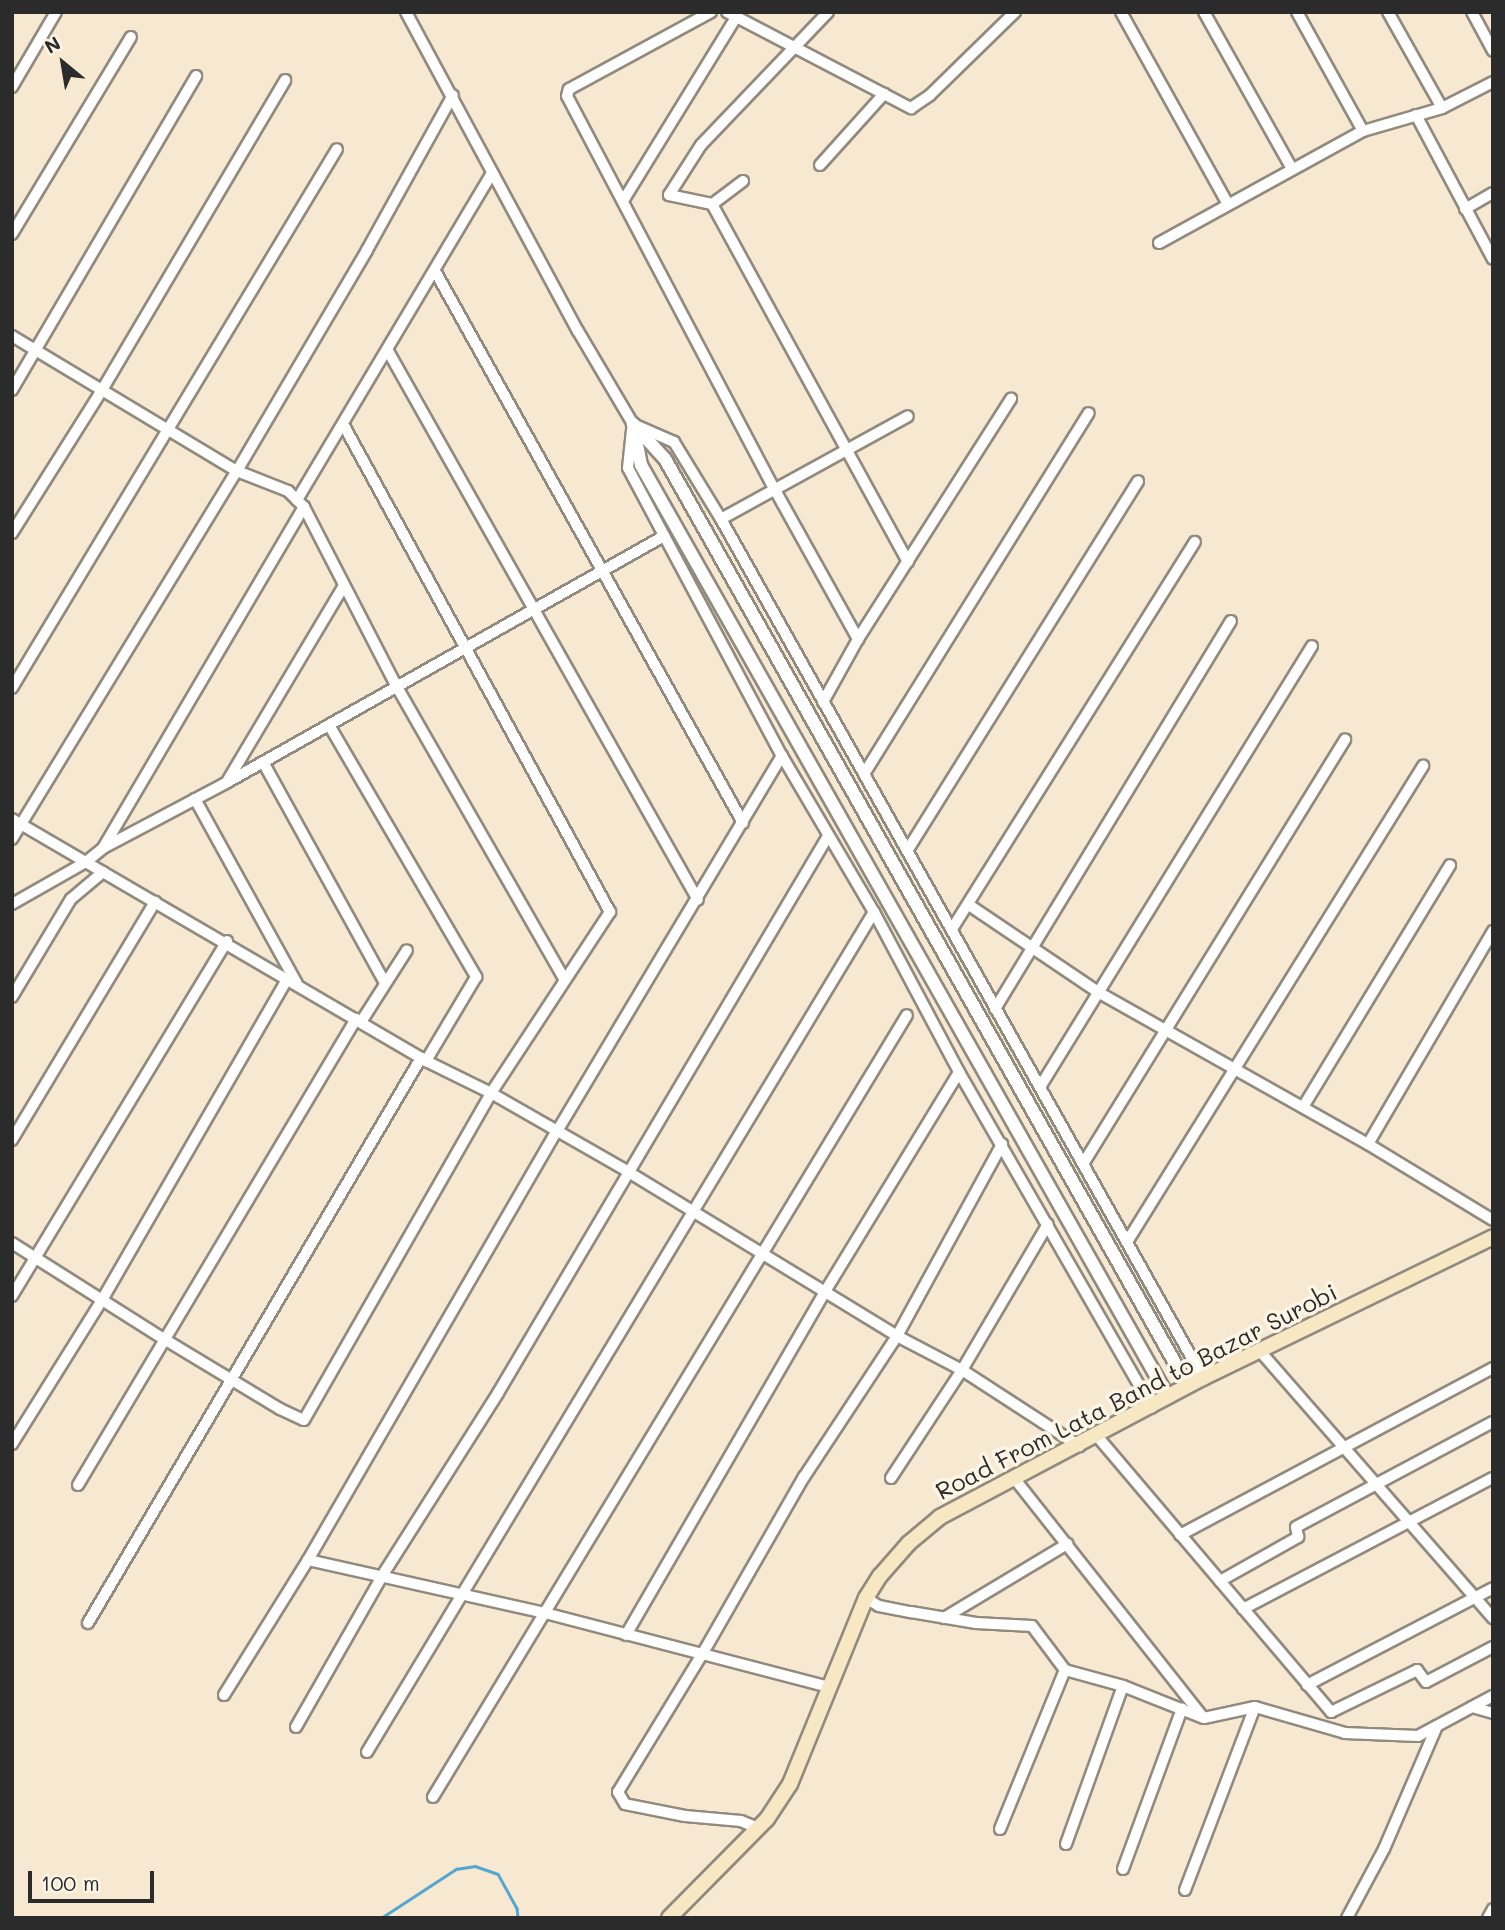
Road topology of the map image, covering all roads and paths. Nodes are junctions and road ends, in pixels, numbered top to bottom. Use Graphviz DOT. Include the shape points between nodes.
graph roads {
  1 [pos="56,12"];
  2 [pos="406,12"];
  3 [pos="711,12"];
  4 [pos="828,12"];
  5 [pos="1016,12"];
  6 [pos="1121,12"];
  7 [pos="1204,12"];
  8 [pos="1297,12"];
  9 [pos="1388,12"];
  10 [pos="1472,12"];
  11 [pos="732,15"];
  12 [pos="131,37"];
  13 [pos="795,48"];
  14 [pos="1493,51"];
  15 [pos="196,76"];
  16 [pos="285,80"];
  17 [pos="1493,82"];
  18 [pos="12,87"];
  19 [pos="884,94"];
  20 [pos="453,95"];
  21 [pos="1442,108"];
  22 [pos="1416,116"];
  23 [pos="1363,131"];
  24 [pos="337,149"];
  25 [pos="820,165"];
  26 [pos="1292,169"];
  27 [pos="492,173"];
  28 [pos="743,181"];
  29 [pos="1493,193"];
  30 [pos="623,201"];
  31 [pos="712,204"];
  32 [pos="1228,204"];
  33 [pos="1465,209"];
  34 [pos="12,234"];
  35 [pos="1159,243"];
  36 [pos="1493,259"];
  37 [pos="435,271"];
  38 [pos="12,336"];
  39 [pos="37,351"];
  40 [pos="388,351"];
  41 [pos="12,390"];
  42 [pos="102,390"];
  43 [pos="1011,399"];
  44 [pos="1089,413"];
  45 [pos="908,416"];
  46 [pos="343,424"];
  47 [pos="633,424"];
  48 [pos="167,429"];
  49 [pos="845,452"];
  50 [pos="237,471"];
  51 [pos="1138,481"];
  52 [pos="775,490"];
  53 [pos="300,504"];
  54 [pos="721,519"];
  55 [pos="12,533"];
  56 [pos="664,536"];
  57 [pos="1195,542"];
  58 [pos="908,562"];
  59 [pos="603,571"];
  60 [pos="344,587"];
  61 [pos="536,610"];
  62 [pos="1231,621"];
  63 [pos="858,639"];
  64 [pos="1312,646"];
  65 [pos="465,649"];
  66 [pos="397,687"];
  67 [pos="12,688"];
  68 [pos="822,702"];
  69 [pos="329,725"];
  70 [pos="1345,739"];
  71 [pos="782,756"];
  72 [pos="263,762"];
  73 [pos="1423,766"];
  74 [pos="863,774"];
  75 [pos="226,783"];
  76 [pos="195,799"];
  77 [pos="17,821"];
  78 [pos="743,823"];
  79 [pos="828,836"];
  80 [pos="12,839"];
  81 [pos="103,848"];
  82 [pos="907,851"];
  83 [pos="86,862"];
  84 [pos="1450,865"];
  85 [pos="103,872"];
  86 [pos="698,900"];
  87 [pos="155,902"];
  88 [pos="12,904"];
  89 [pos="969,905"];
  90 [pos="874,912"];
  91 [pos="952,929"];
  92 [pos="1493,931"];
  93 [pos="227,941"];
  94 [pos="1033,948"];
  95 [pos="407,950"];
  96 [pos="287,979"];
  97 [pos="564,979"];
  98 [pos="385,983"];
  99 [pos="298,986"];
  100 [pos="1098,992"];
  101 [pos="12,997"];
  102 [pos="995,1009"];
  103 [pos="907,1015"];
  104 [pos="359,1021"];
  105 [pos="1165,1031"];
  106 [pos="424,1059"];
  107 [pos="1235,1068"];
  108 [pos="959,1072"];
  109 [pos="1040,1087"];
  110 [pos="491,1093"];
  111 [pos="1303,1107"];
  112 [pos="556,1133"];
  113 [pos="12,1140"];
  114 [pos="1002,1144"];
  115 [pos="1368,1144"];
  116 [pos="1083,1164"];
  117 [pos="627,1171"];
  118 [pos="694,1212"];
  119 [pos="1493,1220"];
  120 [pos="1048,1224"];
  121 [pos="1493,1237"];
  122 [pos="1127,1242"];
  123 [pos="12,1243"];
  124 [pos="761,1254"];
  125 [pos="36,1258"];
  126 [pos="826,1290"];
  127 [pos="12,1296"];
  128 [pos="102,1300"];
  129 [pos="897,1336"];
  130 [pos="164,1339"];
  131 [pos="1259,1350"];
  132 [pos="1493,1368"];
  133 [pos="962,1370"];
  134 [pos="1203,1378"];
  135 [pos="232,1379"];
  136 [pos="1188,1386"];
  137 [pos="1168,1397"];
  138 [pos="1152,1406"];
  139 [pos="1493,1422"];
  140 [pos="1097,1436"];
  141 [pos="12,1444"];
  142 [pos="1079,1446"];
  143 [pos="1344,1447"];
  144 [pos="891,1478"];
  145 [pos="1014,1478"];
  146 [pos="1493,1478"];
  147 [pos="1376,1484"];
  148 [pos="78,1485"];
  149 [pos="1409,1522"];
  150 [pos="1180,1535"];
  151 [pos="1067,1544"];
  152 [pos="308,1560"];
  153 [pos="382,1576"];
  154 [pos="1220,1581"];
  155 [pos="1493,1588"];
  156 [pos="463,1595"];
  157 [pos="1475,1597"];
  158 [pos="866,1598"];
  159 [pos="1243,1609"];
  160 [pos="545,1613"];
  161 [pos="944,1618"];
  162 [pos="1493,1618"];
  163 [pos="88,1623"];
  164 [pos="626,1635"];
  165 [pos="1493,1647"];
  166 [pos="703,1653"];
  167 [pos="1065,1670"];
  168 [pos="1307,1685"];
  169 [pos="1123,1686"];
  170 [pos="829,1687"];
  171 [pos="224,1695"];
  172 [pos="1493,1696"];
  173 [pos="1255,1707"];
  174 [pos="1472,1707"];
  175 [pos="1182,1709"];
  176 [pos="1493,1713"];
  177 [pos="1204,1718"];
  178 [pos="1437,1726"];
  179 [pos="296,1727"];
  180 [pos="367,1752"];
  181 [pos="433,1797"];
  182 [pos="758,1828"];
  183 [pos="1000,1829"];
  184 [pos="1066,1844"];
  185 [pos="1123,1869"];
  186 [pos="1185,1890"];
  187 [pos="1493,1909"];
  188 [pos="669,1918"];
  189 [pos="1347,1918"];
  190 [pos="1488,1918"];
  1 -- 18 [label="street"];
  2 -- 20 [label="street"];
  3 -- 30 [label="street" via="569,89 567,96"];
  4 -- 13 [label="street"];
  5 -- 19 [label="street" via="920,105 911,108"];
  6 -- 32 [label="street"];
  7 -- 26 [label="street"];
  8 -- 23 [label="street"];
  9 -- 21 [label="street"];
  10 -- 14 [label="street"];
  11 -- 13 [label="street"];
  11 -- 30 [label="street"];
  12 -- 34 [label="street"];
  13 -- 19 [label="street"];
  13 -- 31 [label="street" via="701,145 669,190 675,198"];
  15 -- 39 [label="street"];
  16 -- 42 [label="street"];
  17 -- 21 [label="street"];
  19 -- 25 [label="street"];
  20 -- 27 [label="street"];
  20 -- 50 [label="street" via="368,250"];
  21 -- 22 [label="street"];
  22 -- 23 [label="street"];
  22 -- 33 [label="street"];
  23 -- 26 [label="street"];
  24 -- 48 [label="street"];
  26 -- 32 [label="street"];
  27 -- 37 [label="street"];
  27 -- 47 [label="street"];
  28 -- 31 [label="street"];
  29 -- 33 [label="street"];
  30 -- 52 [label="street"];
  31 -- 49 [label="street"];
  32 -- 35 [label="street"];
  33 -- 36 [label="street"];
  37 -- 40 [label="street"];
  37 -- 59 [label="street"];
  38 -- 39 [label="street"];
  39 -- 41 [label="street"];
  39 -- 42 [label="street"];
  40 -- 46 [label="street"];
  40 -- 61 [label="street"];
  42 -- 48 [label="street"];
  42 -- 55 [label="street"];
  43 -- 58 [label="street"];
  44 -- 74 [label="street"];
  45 -- 49 [label="street"];
  46 -- 53 [label="street"];
  46 -- 65 [label="street"];
  47 -- 54 [label="street" via="674,442"];
  47 -- 56 [label="street" via="628,468"];
  47 -- 136 [label="street" via="666,459"];
  47 -- 137 [label="street" via="641,465"];
  48 -- 50 [label="street"];
  48 -- 67 [label="street"];
  49 -- 52 [label="street"];
  49 -- 58 [label="street"];
  50 -- 53 [label="street" via="288,491"];
  50 -- 77 [label="street"];
  51 -- 82 [label="street"];
  52 -- 54 [label="street"];
  52 -- 63 [label="street"];
  53 -- 60 [label="street"];
  53 -- 81 [label="street"];
  54 -- 68 [label="street"];
  56 -- 59 [label="street"];
  56 -- 71 [label="street"];
  57 -- 89 [label="street"];
  58 -- 63 [label="street"];
  59 -- 61 [label="street"];
  59 -- 78 [label="street"];
  60 -- 66 [label="street"];
  60 -- 75 [label="street"];
  61 -- 65 [label="street"];
  61 -- 86 [label="street"];
  62 -- 94 [label="street"];
  63 -- 68 [label="street"];
  64 -- 100 [label="street"];
  65 -- 66 [label="street"];
  65 -- 97 [label="street" via="610,912"];
  66 -- 69 [label="street"];
  66 -- 97 [label="street"];
  68 -- 74 [label="street"];
  69 -- 72 [label="street"];
  69 -- 106 [label="street" via="476,978"];
  70 -- 105 [label="street"];
  71 -- 78 [label="street"];
  71 -- 79 [label="street"];
  72 -- 75 [label="street"];
  72 -- 98 [label="street"];
  73 -- 107 [label="street"];
  74 -- 82 [label="street"];
  75 -- 76 [label="street"];
  76 -- 81 [label="street"];
  76 -- 99 [label="street"];
  77 -- 80 [label="street"];
  77 -- 83 [label="street"];
  78 -- 86 [label="street"];
  79 -- 90 [label="street"];
  79 -- 117 [label="street"];
  81 -- 83 [label="street"];
  82 -- 91 [label="street"];
  83 -- 85 [label="street"];
  83 -- 88 [label="street"];
  84 -- 111 [label="street"];
  85 -- 87 [label="street"];
  85 -- 101 [label="street" via="71,899"];
  86 -- 112 [label="street"];
  87 -- 93 [label="street"];
  87 -- 113 [label="street"];
  89 -- 91 [label="street"];
  89 -- 94 [label="street"];
  90 -- 108 [label="street"];
  90 -- 118 [label="street"];
  91 -- 102 [label="street"];
  92 -- 115 [label="street"];
  93 -- 96 [label="street"];
  93 -- 125 [label="street"];
  94 -- 100 [label="street"];
  94 -- 102 [label="street"];
  95 -- 98 [label="street"];
  96 -- 99 [label="street"];
  96 -- 128 [label="street"];
  97 -- 110 [label="street"];
  98 -- 104 [label="street"];
  99 -- 104 [label="street"];
  100 -- 105 [label="street"];
  100 -- 109 [label="street"];
  102 -- 109 [label="street"];
  103 -- 124 [label="street"];
  104 -- 106 [label="street"];
  104 -- 130 [label="street"];
  105 -- 107 [label="street"];
  105 -- 116 [label="street"];
  106 -- 110 [label="street"];
  106 -- 135 [label="street"];
  107 -- 111 [label="street"];
  107 -- 122 [label="street"];
  108 -- 114 [label="street"];
  108 -- 126 [label="street"];
  109 -- 116 [label="street"];
  110 -- 112 [label="street"];
  110 -- 135 [label="street" via="304,1420"];
  111 -- 115 [label="street"];
  112 -- 117 [label="street"];
  112 -- 152 [label="street"];
  114 -- 120 [label="street"];
  114 -- 129 [label="street"];
  115 -- 119 [label="street"];
  116 -- 122 [label="street"];
  117 -- 118 [label="street"];
  117 -- 153 [label="street" via="498,1393"];
  118 -- 124 [label="street"];
  118 -- 156 [label="street"];
  120 -- 133 [label="street"];
  120 -- 138 [label="street"];
  121 -- 131 [label="main road, Road From Lata Band to Bazar Surobi"];
  122 -- 134 [label="street"];
  123 -- 125 [label="street"];
  124 -- 126 [label="street"];
  124 -- 160 [label="street"];
  125 -- 127 [label="street"];
  125 -- 128 [label="street"];
  126 -- 129 [label="street"];
  126 -- 164 [label="street"];
  128 -- 130 [label="street"];
  128 -- 141 [label="street"];
  129 -- 133 [label="street"];
  129 -- 166 [label="street" via="804,1477"];
  130 -- 135 [label="street"];
  130 -- 148 [label="street"];
  131 -- 134 [label="main road, Road From Lata Band to Bazar Surobi"];
  131 -- 143 [label="street"];
  132 -- 143 [label="street"];
  133 -- 142 [label="street"];
  133 -- 144 [label="street"];
  134 -- 136 [label="main road, Road From Lata Band to Bazar Surobi"];
  135 -- 163 [label="street"];
  136 -- 137 [label="main road, Road From Lata Band to Bazar Surobi"];
  137 -- 138 [label="main road, Road From Lata Band to Bazar Surobi"];
  138 -- 140 [label="main road, Road From Lata Band to Bazar Surobi"];
  139 -- 147 [label="street"];
  140 -- 142 [label="main road, Road From Lata Band to Bazar Surobi"];
  140 -- 150 [label="street"];
  142 -- 145 [label="main road, Road From Lata Band to Bazar Surobi"];
  143 -- 147 [label="street"];
  143 -- 150 [label="street"];
  145 -- 151 [label="street"];
  145 -- 158 [label="main road, Road From Lata Band to Bazar Surobi" via="940,1517 909,1543"];
  146 -- 149 [label="street"];
  147 -- 149 [label="street"];
  147 -- 154 [label="street" via="1296,1527 1298,1537"];
  149 -- 157 [label="street"];
  149 -- 159 [label="street"];
  150 -- 154 [label="street"];
  151 -- 161 [label="street"];
  151 -- 177 [label="street"];
  152 -- 153 [label="street"];
  152 -- 171 [label="street"];
  153 -- 156 [label="street"];
  153 -- 179 [label="street"];
  154 -- 159 [label="street"];
  155 -- 157 [label="street"];
  156 -- 160 [label="street"];
  156 -- 180 [label="street"];
  157 -- 162 [label="street"];
  157 -- 168 [label="street"];
  158 -- 161 [label="street" via="879,1606"];
  158 -- 170 [label="main road, Road From Lata Band to Bazar Surobi"];
  159 -- 168 [label="street"];
  160 -- 164 [label="street"];
  160 -- 181 [label="street"];
  161 -- 167 [label="street" via="1032,1626"];
  164 -- 166 [label="street"];
  165 -- 168 [label="street" via="1426,1682 1417,1670 1331,1712"];
  166 -- 170 [label="street"];
  166 -- 182 [label="street" via="618,1792 625,1804 741,1821"];
  167 -- 169 [label="street"];
  167 -- 183 [label="street"];
  169 -- 175 [label="street"];
  169 -- 184 [label="street"];
  170 -- 182 [label="main road, Road From Lata Band to Bazar Surobi" via="790,1784"];
  172 -- 174 [label="street"];
  173 -- 177 [label="street"];
  173 -- 178 [label="street" via="1345,1733 1418,1736"];
  173 -- 186 [label="street"];
  174 -- 176 [label="street"];
  174 -- 178 [label="street"];
  175 -- 177 [label="street"];
  175 -- 185 [label="street"];
  178 -- 189 [label="street" via="1384,1849"];
  182 -- 188 [label="main road, Road From Lata Band to Bazar Surobi"];
  187 -- 190 [label="street"];
}
